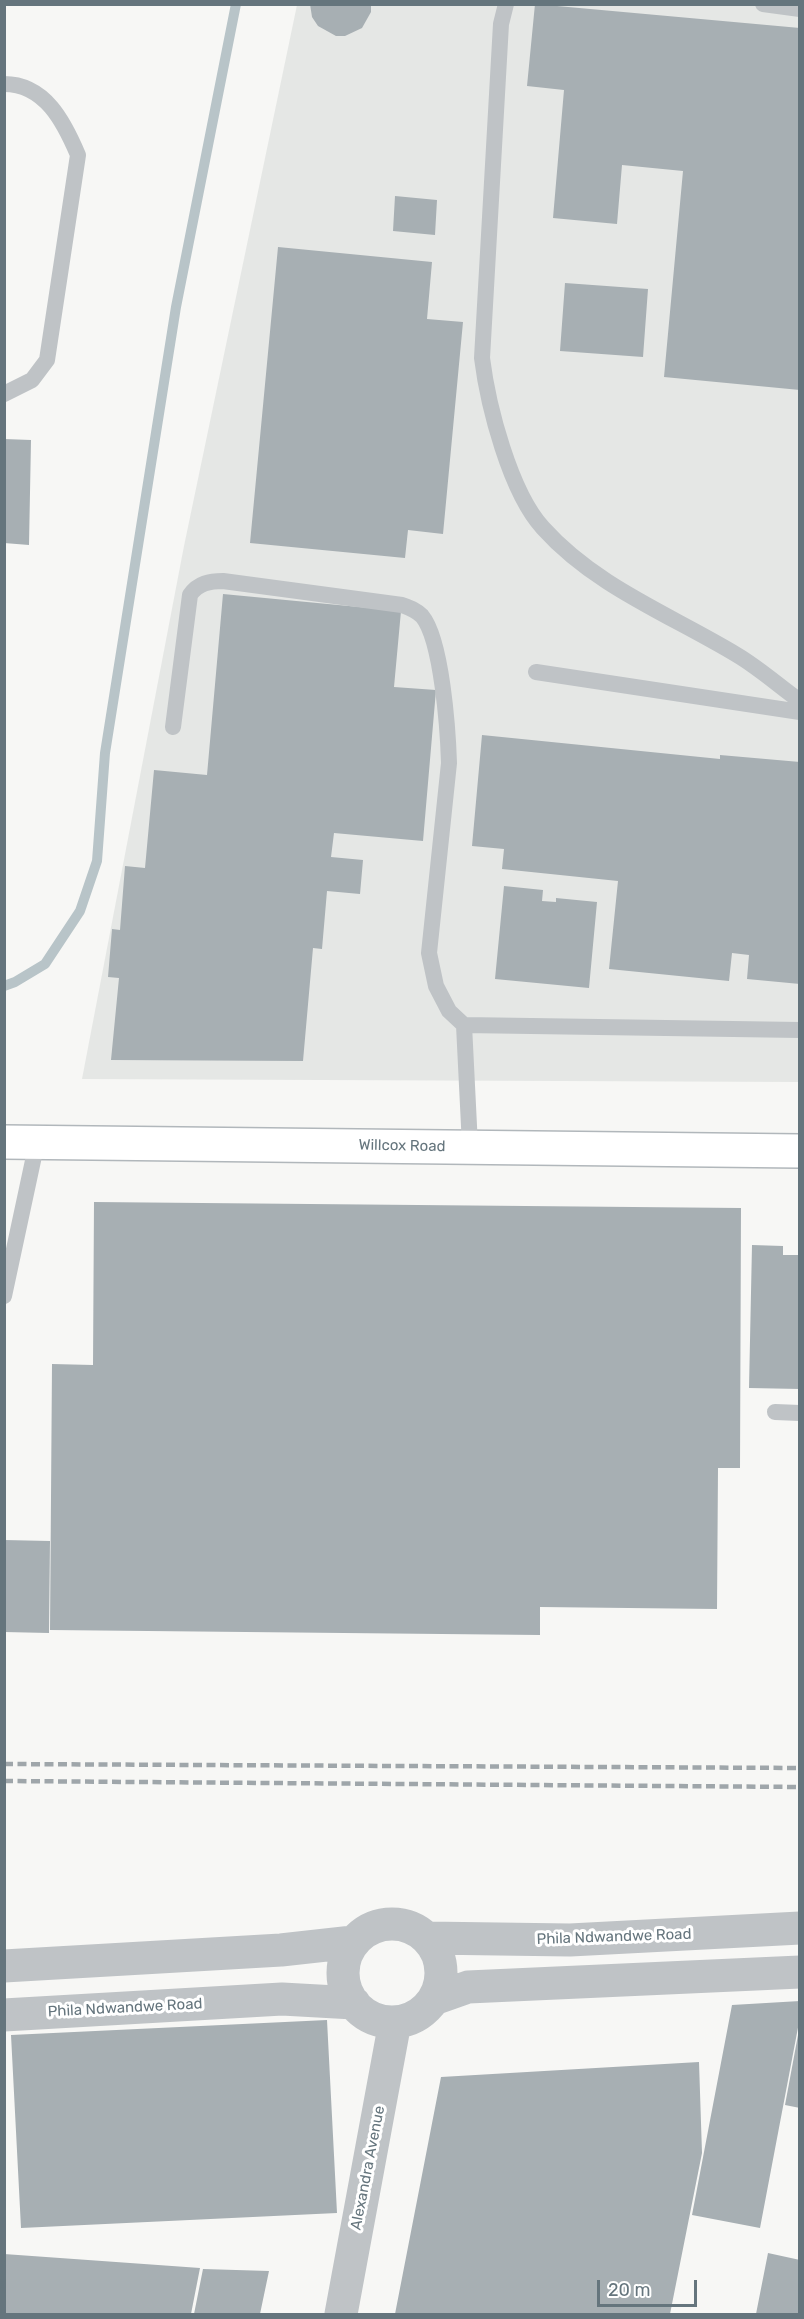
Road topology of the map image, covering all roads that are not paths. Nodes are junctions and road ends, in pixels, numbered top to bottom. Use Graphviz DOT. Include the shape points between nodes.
graph roads {
  1 [pos="506,4"];
  2 [pos="763,4"];
  3 [pos="800,9"];
  4 [pos="4,84"];
  5 [pos="4,394"];
  6 [pos="536,672"];
  7 [pos="800,701"];
  8 [pos="800,712"];
  9 [pos="173,726"];
  10 [pos="464,1025"];
  11 [pos="800,1030"];
  12 [pos="4,1142"];
  13 [pos="37,1142"];
  14 [pos="470,1146"];
  15 [pos="800,1151"];
  16 [pos="4,1296"];
  17 [pos="775,1412"];
  18 [pos="800,1413"];
  19 [pos="800,1928"];
  20 [pos="428,1938"];
  21 [pos="353,1942"];
  22 [pos="4,1966"];
  23 [pos="800,1972"];
  24 [pos="434,1999"];
  25 [pos="354,2003"];
  26 [pos="4,2015"];
  27 [pos="395,2022"];
  28 [pos="341,2314"];
  1 -- 7 [label="lane" via="501,24 482,358 486,386 520,495 542,527 600,577 739,656"];
  2 -- 3 [label="lane"];
  4 -- 5 [label="lane" via="22,84 48,103 68,131 78,155 47,360 32,380"];
  6 -- 8 [label="lane"];
  9 -- 10 [label="lane" via="190,595 195,588 210,582 234,583 402,605 423,618 438,664 449,763 429,953 436,986 449,1011"];
  10 -- 11 [label="lane"];
  10 -- 14 [label="lane"];
  12 -- 13 [label="main road, Willcox Road"];
  13 -- 14 [label="main road, Willcox Road"];
  13 -- 16 [label="lane"];
  14 -- 15 [label="main road, Willcox Road"];
  17 -- 18 [label="lane"];
  19 -- 20 [label="street, Phila Ndwandwe Road" via="570,1940"];
  20 -- 21 [label="street" via="415,1928 398,1923 381,1924"];
  20 -- 24 [label="street" via="442,1969"];
  21 -- 22 [label="street" via="281,1950"];
  21 -- 25 [label="street" via="343,1974"];
  23 -- 24 [label="street" via="468,1987"];
  24 -- 27 [label="street" via="424,2011"];
  25 -- 26 [label="street, Phila Ndwandwe Road" via="282,1999"];
  25 -- 27 [label="street" via="365,2014"];
  27 -- 28 [label="street, Alexandra Avenue"];
}
